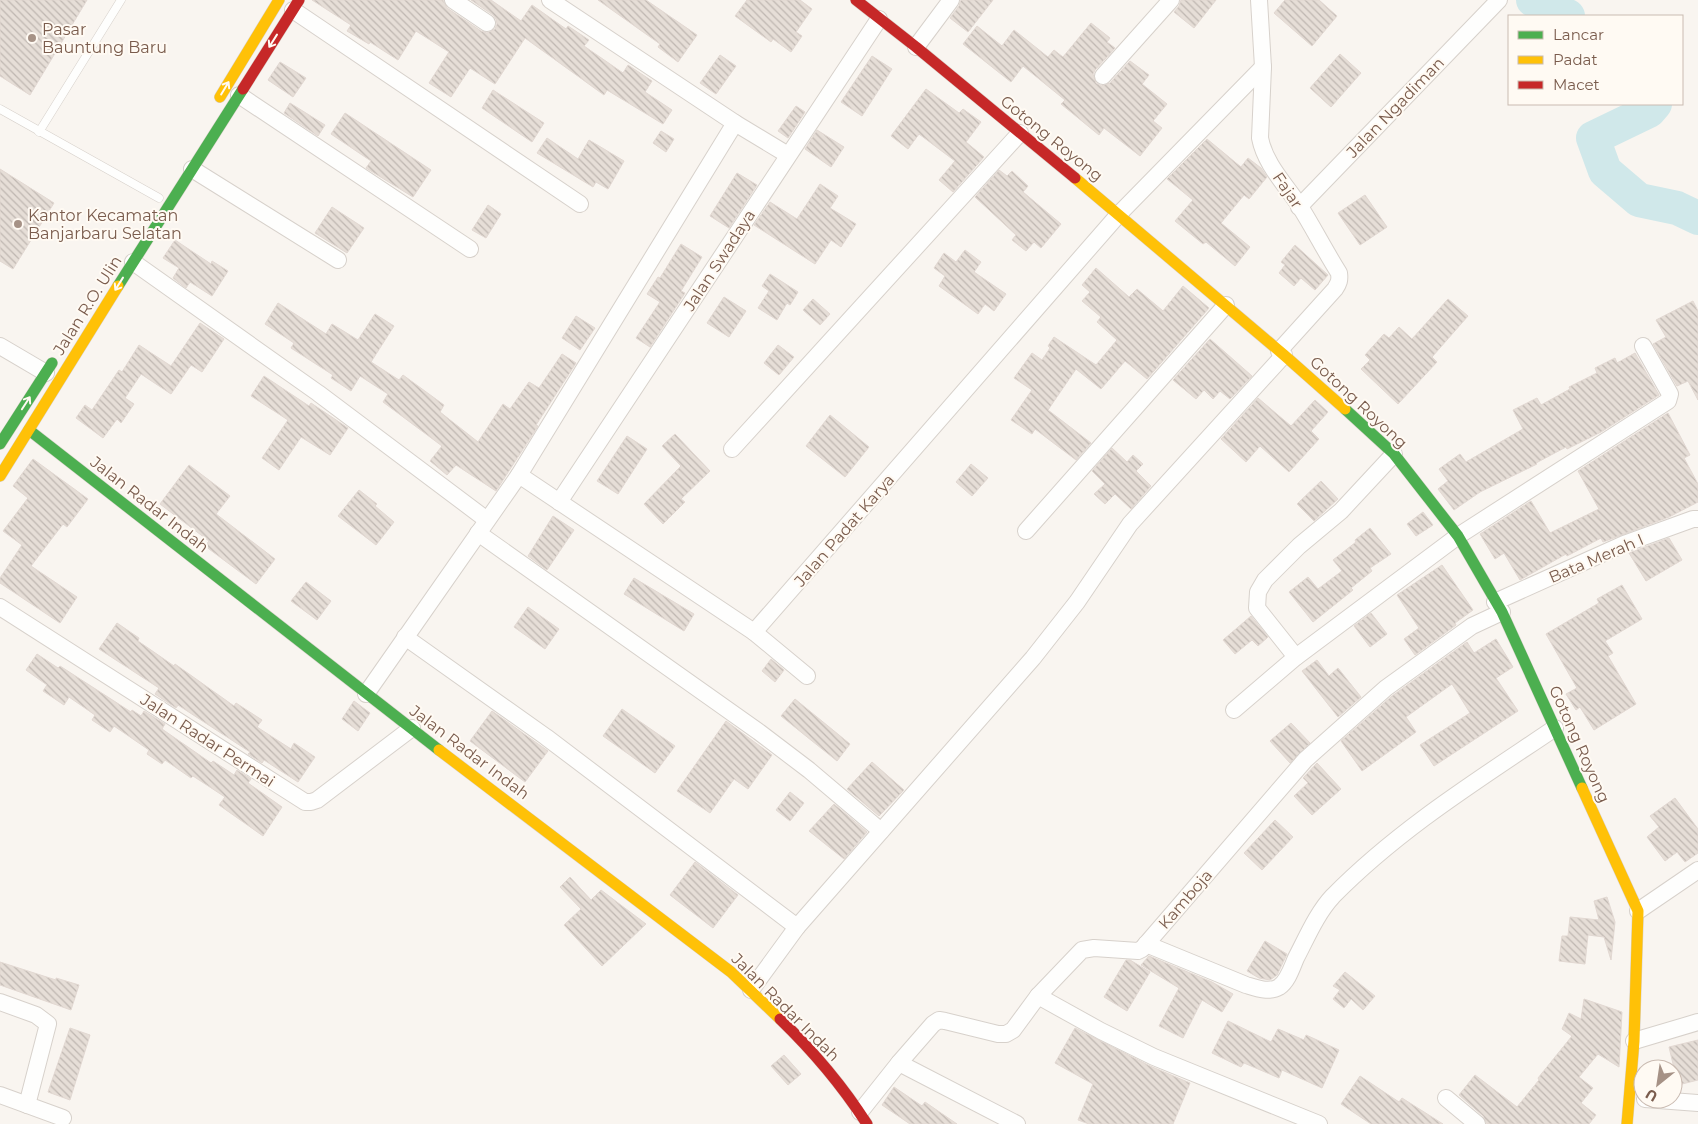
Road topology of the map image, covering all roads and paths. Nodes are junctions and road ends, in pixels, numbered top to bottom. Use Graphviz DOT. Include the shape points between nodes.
graph roads {
  1 [pos="121,0"];
  2 [pos="279,0"];
  3 [pos="453,0"];
  4 [pos="550,0"];
  5 [pos="856,0"];
  6 [pos="951,0"];
  7 [pos="1171,0"];
  8 [pos="1259,0"];
  9 [pos="1495,4"];
  10 [pos="296,5"];
  11 [pos="879,18"];
  12 [pos="488,23"];
  13 [pos="916,47"];
  14 [pos="1263,67"];
  15 [pos="1103,76"];
  16 [pos="239,95"];
  17 [pos="216,103"];
  18 [pos="0,109"];
  19 [pos="736,123"];
  20 [pos="40,132"];
  21 [pos="1020,132"];
  22 [pos="788,155"];
  23 [pos="192,169"];
  24 [pos="159,198"];
  25 [pos="580,204"];
  26 [pos="1299,207"];
  27 [pos="1119,214"];
  28 [pos="470,249"];
  29 [pos="338,260"];
  30 [pos="133,262"];
  31 [pos="1226,305"];
  32 [pos="0,346"];
  33 [pos="1643,346"];
  34 [pos="1281,353"];
  35 [pos="56,357"];
  36 [pos="46,373"];
  37 [pos="29,430"];
  38 [pos="0,444"];
  39 [pos="732,449"];
  40 [pos="1394,454"];
  41 [pos="519,475"];
  42 [pos="0,476"];
  43 [pos="559,502"];
  44 [pos="1698,519"];
  45 [pos="482,526"];
  46 [pos="1026,531"];
  47 [pos="1458,536"];
  48 [pos="0,607"];
  49 [pos="1499,607"];
  50 [pos="754,632"];
  51 [pos="405,638"];
  52 [pos="1296,656"];
  53 [pos="807,676"];
  54 [pos="366,694"];
  55 [pos="1234,710"];
  56 [pos="412,728"];
  57 [pos="1555,728"];
  58 [pos="881,831"];
  59 [pos="1698,870"];
  60 [pos="1638,910"];
  61 [pos="797,927"];
  62 [pos="1146,944"];
  63 [pos="751,990"];
  64 [pos="1038,996"];
  65 [pos="0,1002"];
  66 [pos="1698,1022"];
  67 [pos="1634,1041"];
  68 [pos="1636,1059"];
  69 [pos="899,1063"];
  70 [pos="0,1095"];
  71 [pos="1446,1098"];
  72 [pos="1683,1102"];
  73 [pos="1698,1103"];
  74 [pos="27,1105"];
  75 [pos="1634,1109"];
  76 [pos="63,1118"];
  77 [pos="864,1118"];
  78 [pos="1017,1124"];
  79 [pos="1319,1124"];
  80 [pos="1478,1124"];
  81 [pos="1627,1124"];
  1 -- 20 [label="lane"];
  17 -- 2 [label="street, one-way"];
  3 -- 12 [label="street"];
  4 -- 19 [label="street"];
  5 -- 11 [label="street, Gotong Royong"];
  6 -- 13 [label="street"];
  7 -- 15 [label="street"];
  8 -- 14 [label="street, Fajar"];
  9 -- 26 [label="street, Jalan Ngadiman"];
  10 -- 16 [label="street, Jalan R.O. Ulin, one-way"];
  10 -- 25 [label="street"];
  11 -- 13 [label="street, Gotong Royong"];
  11 -- 22 [label="street, Jalan Swadaya"];
  13 -- 21 [label="street, Gotong Royong"];
  14 -- 26 [label="street, Fajar" via="1262,150"];
  14 -- 27 [label="street, Jalan Padat Karya"];
  16 -- 23 [label="street, Jalan R.O. Ulin"];
  16 -- 28 [label="street"];
  18 -- 20 [label="lane"];
  19 -- 22 [label="street"];
  19 -- 41 [label="street"];
  20 -- 24 [label="lane"];
  21 -- 27 [label="street, Gotong Royong"];
  21 -- 39 [label="street"];
  22 -- 43 [label="street, Jalan Swadaya"];
  23 -- 29 [label="street"];
  23 -- 30 [label="street, Jalan R.O. Ulin"];
  26 -- 34 [label="street, Fajar" via="1340,279"];
  27 -- 31 [label="street, Gotong Royong"];
  27 -- 50 [label="street, Jalan Padat Karya"];
  30 -- 37 [label="street, Jalan R.O. Ulin, one-way"];
  30 -- 45 [label="street" via="318,393"];
  31 -- 34 [label="street, Gotong Royong"];
  31 -- 46 [label="street"];
  32 -- 36 [label="street"];
  33 -- 47 [label="street" via="1670,394 1668,401"];
  34 -- 40 [label="street, Gotong Royong"];
  34 -- 58 [label="street" via="1130,524 1064,620"];
  35 -- 36 [label="street, Jalan R.O. Ulin"];
  38 -- 36 [label="street, Jalan R.O. Ulin, one-way"];
  37 -- 42 [label="street, Jalan R.O. Ulin"];
  37 -- 54 [label="street, Jalan Radar Indah"];
  40 -- 47 [label="street, Gotong Royong"];
  40 -- 52 [label="street" via="1341,511 1265,580 1258,592 1257,608"];
  41 -- 43 [label="street"];
  41 -- 45 [label="street"];
  43 -- 50 [label="street"];
  44 -- 49 [label="street, Bata Merah I" via="1624,544"];
  45 -- 51 [label="street"];
  45 -- 58 [label="street" via="809,770"];
  47 -- 49 [label="street, Gotong Royong"];
  47 -- 52 [label="street"];
  48 -- 56 [label="street, Jalan Radar Permai" via="305,802 317,800"];
  49 -- 57 [label="street, Gotong Royong"];
  49 -- 62 [label="street, Kamboja" via="1386,688 1305,760"];
  50 -- 53 [label="street"];
  51 -- 54 [label="street"];
  51 -- 61 [label="street" via="546,737"];
  52 -- 55 [label="street"];
  54 -- 56 [label="street, Jalan Radar Indah"];
  56 -- 63 [label="street, Jalan Radar Indah" via="691,940"];
  57 -- 60 [label="street, Gotong Royong"];
  57 -- 62 [label="street" via="1394,840 1332,897 1278,988 1259,989 1246,985"];
  58 -- 61 [label="street"];
  59 -- 60 [label="street"];
  60 -- 67 [label="street, Gotong Royong"];
  61 -- 63 [label="street"];
  62 -- 64 [label="street, Kamboja" via="1138,951 1082,950"];
  63 -- 77 [label="street, Jalan Radar Indah" via="824,1065"];
  64 -- 69 [label="street, Kamboja" via="1013,1030 1006,1034 939,1020"];
  64 -- 79 [label="street" via="1154,1057"];
  65 -- 74 [label="street" via="36,1015 48,1024"];
  66 -- 67 [label="street"];
  67 -- 68 [label="street, Gotong Royong"];
  69 -- 77 [label="street, Kamboja"];
  69 -- 78 [label="street"];
  70 -- 74 [label="street"];
  71 -- 80 [label="street"];
  72 -- 73 [label="street"];
  74 -- 76 [label="street"];
  75 -- 81 [label="street, Gotong Royong"];
}
